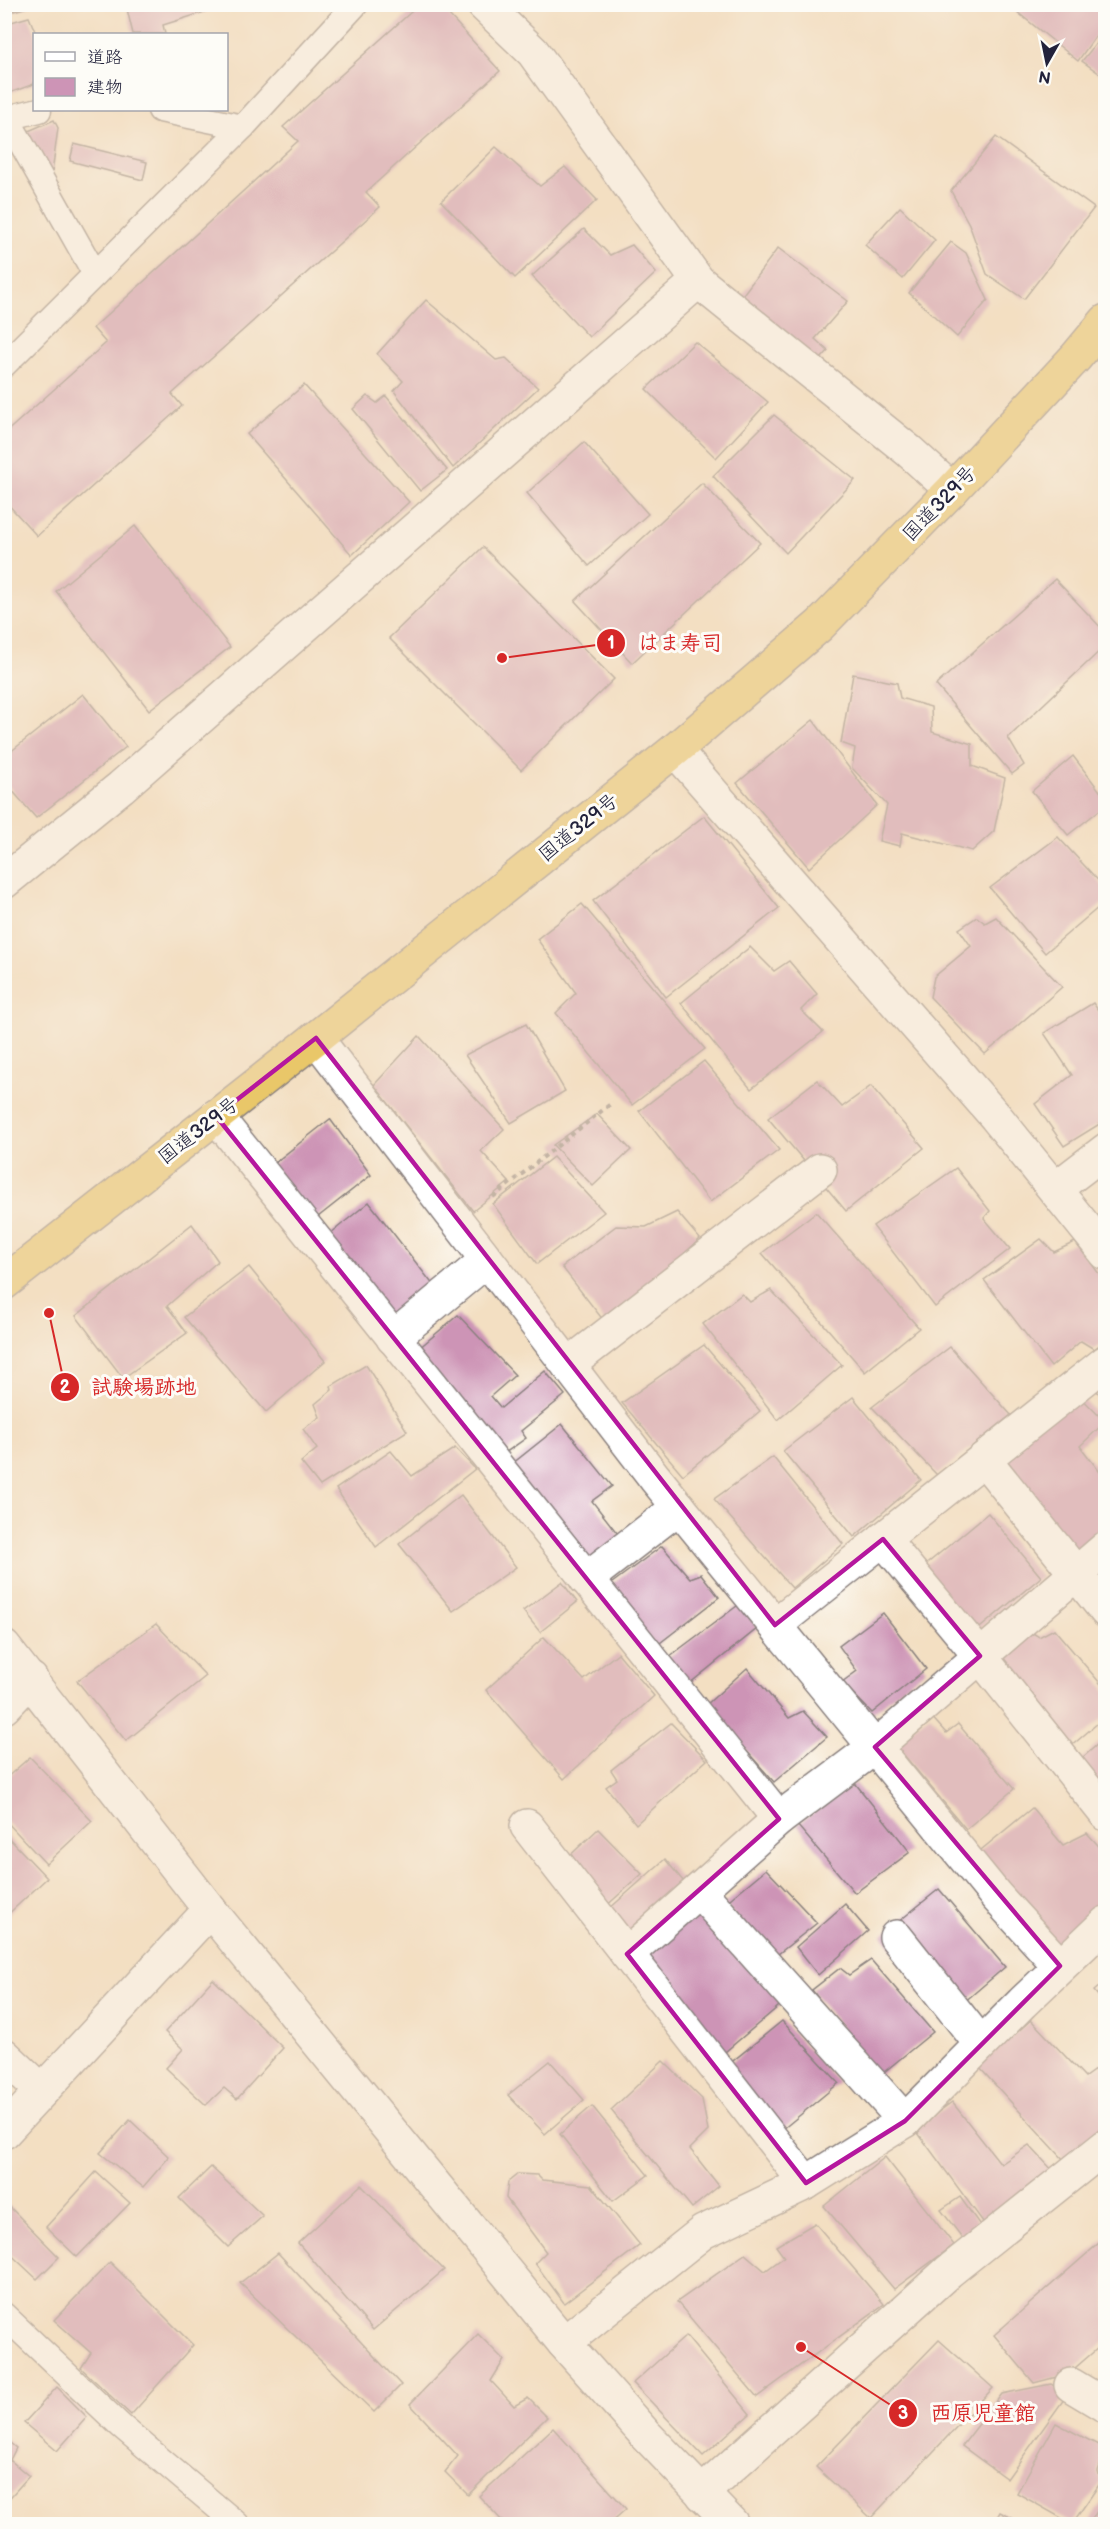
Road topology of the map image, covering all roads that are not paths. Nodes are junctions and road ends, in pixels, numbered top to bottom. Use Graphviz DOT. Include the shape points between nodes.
graph roads {
  1 [pos="357,4"];
  2 [pos="483,4"];
  3 [pos="35,111"];
  4 [pos="165,111"];
  5 [pos="243,127"];
  6 [pos="95,274"];
  7 [pos="698,281"];
  8 [pos="1106,321"];
  9 [pos="4,365"];
  10 [pos="952,490"];
  11 [pos="675,750"];
  12 [pos="4,882"];
  13 [pos="316,1038"];
  14 [pos="216,1116"];
  15 [pos="1106,1150"];
  16 [pos="820,1170"];
  17 [pos="1054,1189"];
  18 [pos="1106,1252"];
  19 [pos="487,1260"];
  20 [pos="4,1283"];
  21 [pos="393,1338"];
  22 [pos="1106,1362"];
  23 [pos="568,1365"];
  24 [pos="984,1459"];
  25 [pos="679,1507"];
  26 [pos="883,1539"];
  27 [pos="1106,1548"];
  28 [pos="1074,1573"];
  29 [pos="586,1579"];
  30 [pos="1106,1611"];
  31 [pos="775,1624"];
  32 [pos="4,1647"];
  33 [pos="980,1656"];
  34 [pos="30,1679"];
  35 [pos="4,1707"];
  36 [pos="875,1747"];
  37 [pos="1106,1814"];
  38 [pos="779,1819"];
  39 [pos="527,1826"];
  40 [pos="699,1891"];
  41 [pos="210,1910"];
  42 [pos="1106,1923"];
  43 [pos="896,1937"];
  44 [pos="627,1954"];
  45 [pos="1060,1966"];
  46 [pos="981,2044"];
  47 [pos="4,2055"];
  48 [pos="42,2091"];
  49 [pos="905,2121"];
  50 [pos="4,2132"];
  51 [pos="1106,2146"];
  52 [pos="806,2183"];
  53 [pos="4,2315"];
  54 [pos="564,2343"];
  55 [pos="1071,2385"];
  56 [pos="1106,2406"];
  57 [pos="704,2495"];
  58 [pos="237,2524"];
  59 [pos="732,2524"];
  1 -- 5 [label="lane"];
  2 -- 7 [label="street" via="533,52"];
  3 -- 6 [label="lane" via="7,118"];
  4 -- 5 [label="lane"];
  5 -- 6 [label="lane"];
  6 -- 9 [label="lane"];
  7 -- 10 [label="street"];
  7 -- 12 [label="street" via="121,787"];
  8 -- 10 [label="highway, 国道329号"];
  10 -- 11 [label="highway, 国道329号" via="820,625"];
  11 -- 13 [label="highway, 国道329号"];
  11 -- 17 [label="street" via="996,1117"];
  13 -- 14 [label="highway, 国道329号"];
  13 -- 19 [label="street"];
  14 -- 20 [label="highway, 国道329号"];
  14 -- 21 [label="street"];
  15 -- 17 [label="street"];
  16 -- 23 [label="street"];
  17 -- 18 [label="street"];
  19 -- 21 [label="street"];
  19 -- 23 [label="street"];
  21 -- 29 [label="street"];
  22 -- 24 [label="street"];
  23 -- 25 [label="street"];
  24 -- 26 [label="street"];
  24 -- 28 [label="street"];
  25 -- 29 [label="street"];
  25 -- 31 [label="street"];
  26 -- 31 [label="street"];
  26 -- 33 [label="street"];
  27 -- 28 [label="street"];
  28 -- 30 [label="street"];
  28 -- 33 [label="street"];
  29 -- 38 [label="street"];
  31 -- 36 [label="street"];
  32 -- 34 [label="street"];
  33 -- 36 [label="street"];
  33 -- 37 [label="street"];
  34 -- 35 [label="street"];
  34 -- 41 [label="street"];
  36 -- 38 [label="street"];
  36 -- 45 [label="street" via="996,1896"];
  38 -- 40 [label="street"];
  39 -- 44 [label="street"];
  40 -- 44 [label="street"];
  40 -- 49 [label="street"];
  41 -- 48 [label="street"];
  41 -- 54 [label="street"];
  42 -- 45 [label="street"];
  43 -- 46 [label="street"];
  44 -- 52 [label="street"];
  45 -- 46 [label="street"];
  46 -- 49 [label="street"];
  47 -- 48 [label="street"];
  48 -- 50 [label="street"];
  49 -- 52 [label="street"];
  51 -- 57 [label="street" via="948,2272"];
  52 -- 54 [label="street" via="703,2232"];
  53 -- 58 [label="lane" via="121,2426"];
  54 -- 57 [label="street"];
  55 -- 56 [label="street"];
  57 -- 59 [label="street"];
}
